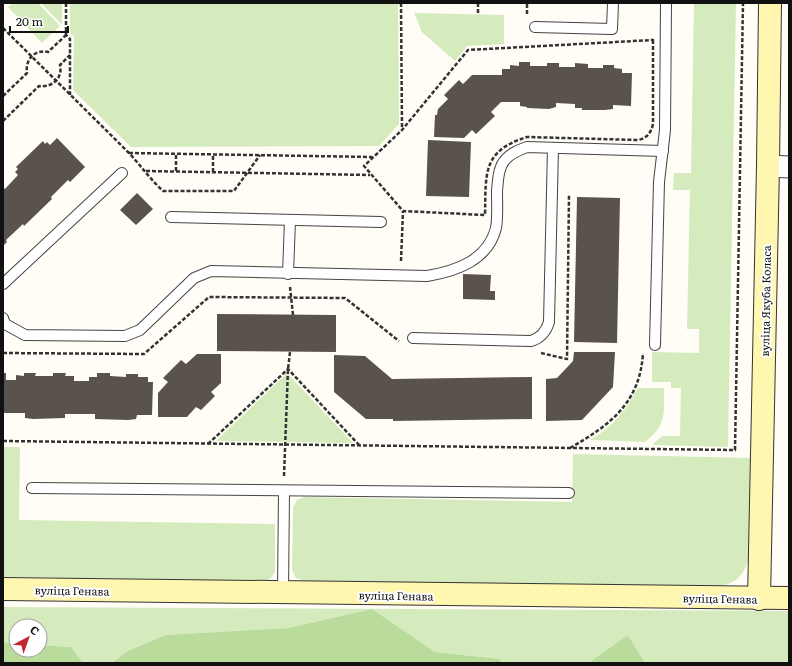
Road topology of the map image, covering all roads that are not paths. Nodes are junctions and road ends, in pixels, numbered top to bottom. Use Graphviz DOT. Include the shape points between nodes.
graph roads {
  1 [pos="613,3"];
  2 [pos="666,3"];
  3 [pos="770,3"];
  4 [pos="535,27"];
  5 [pos="553,148"];
  6 [pos="663,151"];
  7 [pos="779,166"];
  8 [pos="122,173"];
  9 [pos="171,217"];
  10 [pos="290,220"];
  11 [pos="381,222"];
  12 [pos="288,274"];
  13 [pos="3,284"];
  14 [pos="3,318"];
  15 [pos="414,338"];
  16 [pos="655,344"];
  17 [pos="32,488"];
  18 [pos="284,491"];
  19 [pos="569,493"];
  20 [pos="3,589"];
  21 [pos="283,593"];
  22 [pos="789,598"];
  23 [pos="759,599"];
  1 -- 4 [label="lane" via="612,29"];
  2 -- 6 [label="lane"];
  3 -- 7 [label="street, вуліца Якуба Коласа"];
  5 -- 6 [label="lane"];
  5 -- 12 [label="lane" via="527,147 505,160 500,170 496,227 491,243 481,255 467,264 449,272 428,276"];
  5 -- 15 [label="lane" via="549,322 543,335 531,340"];
  6 -- 16 [label="lane" via="659,182"];
  7 -- 23 [label="street, вуліца Якуба Коласа"];
  8 -- 13 [label="lane"];
  9 -- 10 [label="lane"];
  10 -- 11 [label="lane"];
  10 -- 12 [label="lane"];
  12 -- 14 [label="lane" via="211,271 194,278 140,330 125,336 25,335 5,324"];
  17 -- 18 [label="lane"];
  18 -- 19 [label="lane"];
  18 -- 21 [label="lane"];
  20 -- 21 [label="street, вуліца Генава"];
  21 -- 23 [label="street, вуліца Генава"];
  22 -- 23 [label="street, вуліца Генава"];
}
